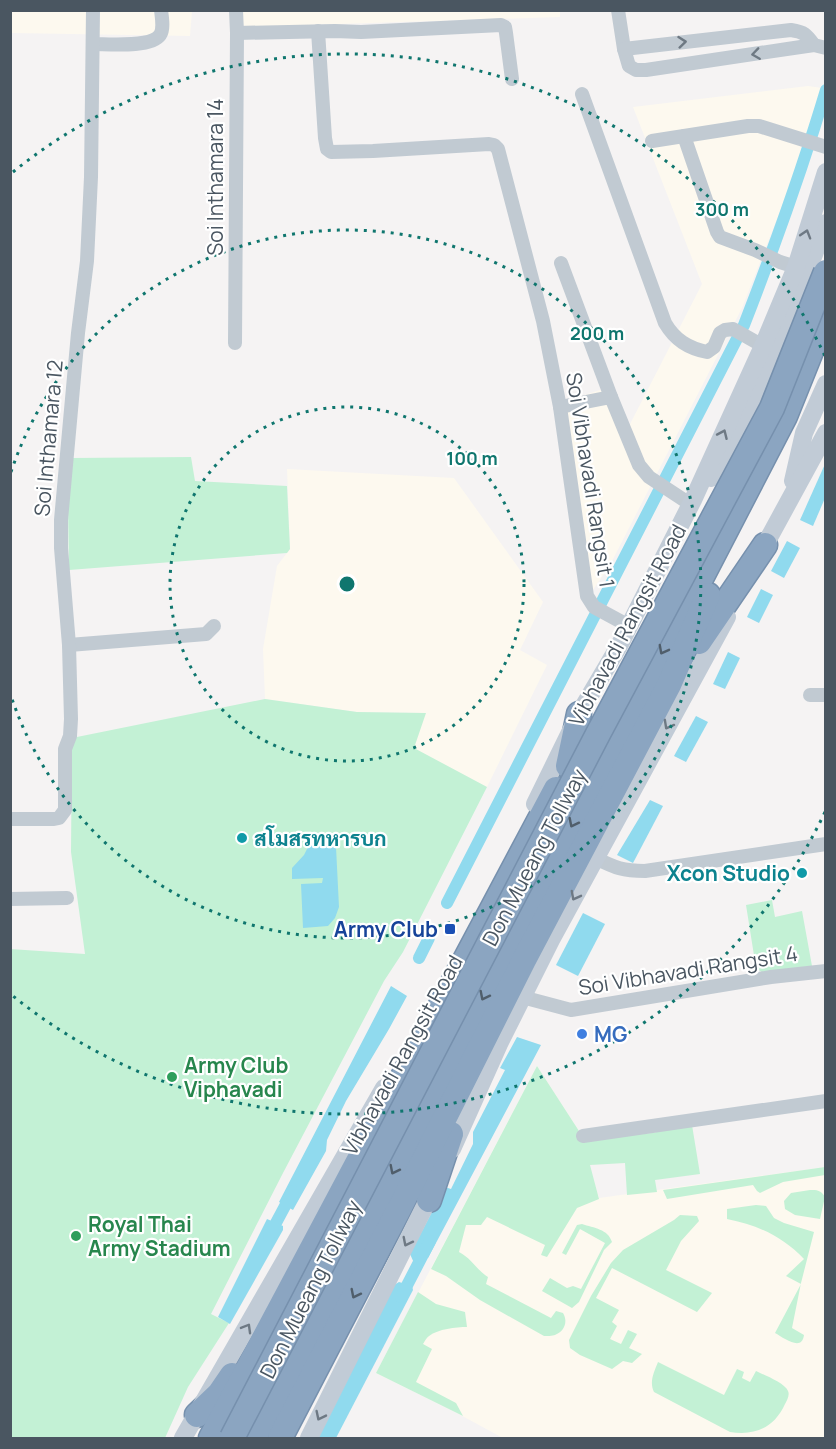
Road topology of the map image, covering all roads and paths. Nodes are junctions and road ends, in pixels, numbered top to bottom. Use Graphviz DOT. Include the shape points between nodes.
graph roads {
  1 [pos="93,10"];
  2 [pos="161,10"];
  3 [pos="236,10"];
  4 [pos="618,10"];
  5 [pos="318,31"];
  6 [pos="237,33"];
  7 [pos="93,44"];
  8 [pos="820,47"];
  9 [pos="624,49"];
  10 [pos="512,79"];
  11 [pos="582,94"];
  12 [pos="684,136"];
  13 [pos="652,141"];
  14 [pos="822,145"];
  15 [pos="825,172"];
  16 [pos="825,223"];
  17 [pos="561,263"];
  18 [pos="796,267"];
  19 [pos="825,272"];
  20 [pos="825,284"];
  21 [pos="825,314"];
  22 [pos="235,344"];
  23 [pos="763,346"];
  24 [pos="825,357"];
  25 [pos="825,384"];
  26 [pos="611,397"];
  27 [pos="560,407"];
  28 [pos="825,433"];
  29 [pos="692,502"];
  30 [pos="787,505"];
  31 [pos="765,545"];
  32 [pos="629,626"];
  33 [pos="214,627"];
  34 [pos="69,645"];
  35 [pos="669,686"];
  36 [pos="810,695"];
  37 [pos="825,695"];
  38 [pos="579,714"];
  39 [pos="568,766"];
  40 [pos="10,819"];
  41 [pos="825,844"];
  42 [pos="596,858"];
  43 [pos="67,898"];
  44 [pos="10,899"];
  45 [pos="825,971"];
  46 [pos="522,997"];
  47 [pos="478,1055"];
  48 [pos="825,1101"];
  49 [pos="583,1136"];
  50 [pos="429,1200"];
  51 [pos="267,1332"];
  52 [pos="197,1415"];
  53 [pos="183,1438"];
  54 [pos="211,1438"];
  55 [pos="232,1438"];
  56 [pos="254,1438"];
  57 [pos="280,1438"];
  58 [pos="309,1438"];
  1 -- 7 [label="street, Soi Inthamara 12"];
  2 -- 7 [label="street" via="161,34 155,39 144,43"];
  3 -- 6 [label="street, Soi Inthamara 14"];
  4 -- 9 [label="street"];
  5 -- 6 [label="street"];
  5 -- 10 [label="street" via="501,25 506,33"];
  5 -- 27 [label="street, Soi Vibhavadi Rangsit 1" via="325,138 331,152 489,144 498,149 543,321"];
  6 -- 22 [label="street, Soi Inthamara 14"];
  7 -- 34 [label="street, Soi Inthamara 12" via="87,261 61,520"];
  9 -- 8 [label="street, one-way" via="791,30 807,35"];
  8 -- 9 [label="street, one-way" via="646,70 629,66"];
  11 -- 23 [label="street" via="672,335 707,352 724,330 733,330"];
  12 -- 13 [label="street"];
  12 -- 14 [label="street" via="759,126"];
  12 -- 18 [label="street" via="720,237"];
  18 -- 15 [label="main road, Vibhavadi Rangsit Road, one-way"];
  16 -- 29 [label="main road" via="752,408 727,458"];
  17 -- 26 [label="street"];
  18 -- 23 [label="main road, Vibhavadi Rangsit Road"];
  19 -- 55 [label="highway, Don Mueang Tollway, bridge" via="772,408"];
  20 -- 39 [label="highway, Vibhavadi Rangsit Road" via="776,411 678,594"];
  21 -- 56 [label="highway, Don Mueang Tollway, one-way" via="785,416"];
  29 -- 23 [label="main road, Vibhavadi Rangsit Road, one-way"];
  24 -- 35 [label="highway" via="802,417 706,600"];
  25 -- 30 [label="main road" via="804,433"];
  26 -- 27 [label="street"];
  26 -- 29 [label="street" via="639,465 649,477"];
  27 -- 32 [label="street, Soi Vibhavadi Rangsit 1" via="587,596 594,607"];
  28 -- 30 [label="main road"];
  29 -- 32 [label="main road, Vibhavadi Rangsit Road"];
  30 -- 31 [label="main road"];
  31 -- 35 [label="highway"];
  31 -- 42 [label="main road, one-way"];
  32 -- 38 [label="main road, Vibhavadi Rangsit Road"];
  33 -- 34 [label="street" via="206,634"];
  34 -- 40 [label="street, Soi Inthamara 12" via="70,728 65,749 64,810 54,819"];
  35 -- 47 [label="highway"];
  36 -- 37 [label="street"];
  38 -- 39 [label="highway"];
  52 -- 38 [label="main road, Vibhavadi Rangsit Road, one-way" via="440,988"];
  39 -- 51 [label="highway, Vibhavadi Rangsit Road"];
  41 -- 42 [label="street" via="645,870 619,869"];
  42 -- 46 [label="main road, one-way"];
  43 -- 44 [label="street"];
  45 -- 46 [label="street, Soi Vibhavadi Rangsit 4" via="571,1010"];
  46 -- 50 [label="main road"];
  47 -- 50 [label="highway"];
  47 -- 57 [label="highway, one-way"];
  48 -- 49 [label="street"];
  50 -- 58 [label="main road, one-way"];
  51 -- 52 [label="highway" via="249,1350 219,1394"];
  51 -- 54 [label="highway, Vibhavadi Rangsit Road"];
  52 -- 53 [label="main road, Vibhavadi Rangsit Road"];
}
